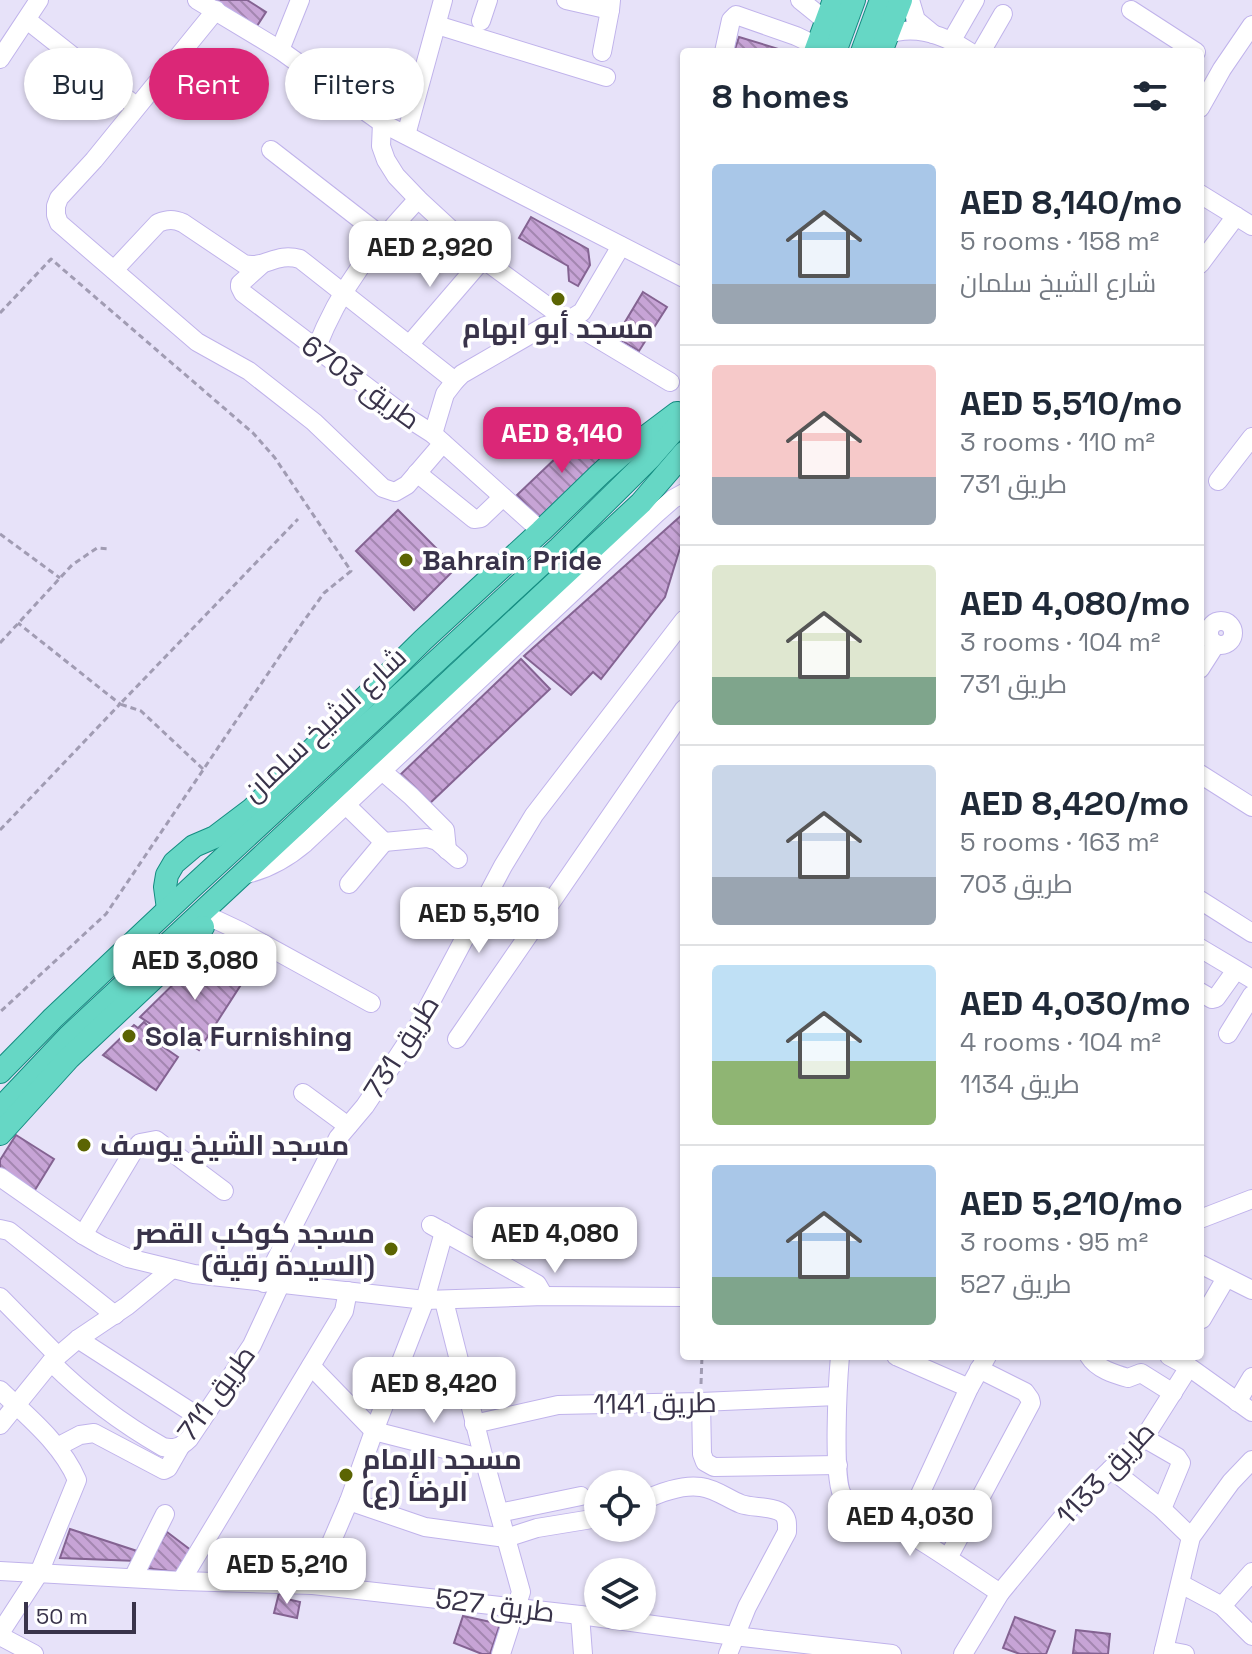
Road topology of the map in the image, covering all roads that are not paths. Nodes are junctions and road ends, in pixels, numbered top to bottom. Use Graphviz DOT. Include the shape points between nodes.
graph roads {
  1 [pos="39,0"];
  2 [pos="197,0"];
  3 [pos="300,0"];
  4 [pos="443,0"];
  5 [pos="488,0"];
  6 [pos="566,0"];
  7 [pos="802,0"];
  8 [pos="854,0"];
  9 [pos="881,0"];
  10 [pos="901,0"];
  11 [pos="910,0"];
  12 [pos="611,5"];
  13 [pos="971,6"];
  14 [pos="216,10"];
  15 [pos="830,10"];
  16 [pos="1131,10"];
  17 [pos="27,20"];
  18 [pos="481,21"];
  19 [pos="437,25"];
  20 [pos="1252,25"];
  21 [pos="933,34"];
  22 [pos="952,40"];
  23 [pos="884,44"];
  24 [pos="725,48"];
  25 [pos="818,48"];
  26 [pos="822,48"];
  27 [pos="823,48"];
  28 [pos="863,48"];
  29 [pos="964,48"];
  30 [pos="983,48"];
  31 [pos="1190,48"];
  32 [pos="280,50"];
  33 [pos="602,52"];
  34 [pos="1204,57"];
  35 [pos="0,59"];
  36 [pos="1222,69"];
  37 [pos="606,77"];
  38 [pos="1204,101"];
  39 [pos="136,106"];
  40 [pos="382,123"];
  41 [pos="406,135"];
  42 [pos="271,150"];
  43 [pos="1204,196"];
  44 [pos="418,199"];
  45 [pos="1244,221"];
  46 [pos="383,237"];
  47 [pos="621,246"];
  48 [pos="483,259"];
  49 [pos="1204,260"];
  50 [pos="261,265"];
  51 [pos="114,270"];
  52 [pos="680,276"];
  53 [pos="342,293"];
  54 [pos="565,319"];
  55 [pos="409,345"];
  56 [pos="316,349"];
  57 [pos="455,381"];
  58 [pos="670,382"];
  59 [pos="680,411"];
  60 [pos="680,422"];
  61 [pos="1252,437"];
  62 [pos="438,438"];
  63 [pos="676,471"];
  64 [pos="417,473"];
  65 [pos="1218,481"];
  66 [pos="680,495"];
  67 [pos="503,497"];
  68 [pos="541,531"];
  69 [pos="1206,622"];
  70 [pos="680,625"];
  71 [pos="1204,663"];
  72 [pos="680,715"];
  73 [pos="382,771"];
  74 [pos="1204,777"];
  75 [pos="346,805"];
  76 [pos="1252,807"];
  77 [pos="384,842"];
  78 [pos="242,875"];
  79 [pos="349,884"];
  80 [pos="1204,903"];
  81 [pos="168,909"];
  82 [pos="209,910"];
  83 [pos="1252,933"];
  84 [pos="1204,950"];
  85 [pos="1244,974"];
  86 [pos="1204,994"];
  87 [pos="1252,995"];
  88 [pos="371,1003"];
  89 [pos="1228,1034"];
  90 [pos="457,1039"];
  91 [pos="0,1072"];
  92 [pos="303,1093"];
  93 [pos="0,1109"];
  94 [pos="348,1126"];
  95 [pos="0,1134"];
  96 [pos="0,1177"];
  97 [pos="224,1191"];
  98 [pos="1252,1199"];
  99 [pos="1204,1217"];
  100 [pos="0,1229"];
  101 [pos="83,1235"];
  102 [pos="1204,1266"];
  103 [pos="172,1269"];
  104 [pos="1226,1278"];
  105 [pos="272,1284"];
  106 [pos="1252,1290"];
  107 [pos="348,1291"];
  108 [pos="544,1296"];
  109 [pos="0,1297"];
  110 [pos="680,1297"];
  111 [pos="435,1300"];
  112 [pos="115,1315"];
  113 [pos="1204,1316"];
  114 [pos="78,1339"];
  115 [pos="55,1359"];
  116 [pos="840,1360"];
  117 [pos="905,1360"];
  118 [pos="1092,1360"];
  119 [pos="1176,1360"];
  120 [pos="983,1363"];
  121 [pos="311,1366"];
  122 [pos="1189,1367"];
  123 [pos="1252,1377"];
  124 [pos="969,1388"];
  125 [pos="0,1390"];
  126 [pos="1173,1393"];
  127 [pos="837,1396"];
  128 [pos="701,1402"];
  129 [pos="16,1405"];
  130 [pos="1245,1407"];
  131 [pos="202,1419"];
  132 [pos="474,1424"];
  133 [pos="0,1425"];
  134 [pos="374,1431"];
  135 [pos="1144,1438"];
  136 [pos="57,1447"];
  137 [pos="180,1447"];
  138 [pos="484,1459"];
  139 [pos="1252,1460"];
  140 [pos="838,1465"];
  141 [pos="1111,1469"];
  142 [pos="656,1494"];
  143 [pos="581,1496"];
  144 [pos="349,1501"];
  145 [pos="1162,1509"];
  146 [pos="499,1513"];
  147 [pos="165,1514"];
  148 [pos="584,1520"];
  149 [pos="904,1529"];
  150 [pos="1191,1537"];
  151 [pos="506,1538"];
  152 [pos="948,1558"];
  153 [pos="0,1571"];
  154 [pos="1252,1572"];
  155 [pos="39,1573"];
  156 [pos="133,1578"];
  157 [pos="181,1581"];
  158 [pos="1181,1584"];
  159 [pos="313,1585"];
  160 [pos="1000,1593"];
  161 [pos="1222,1606"];
  162 [pos="517,1608"];
  163 [pos="580,1615"];
  164 [pos="0,1635"];
  165 [pos="1252,1636"];
  166 [pos="731,1645"];
  167 [pos="1164,1652"];
  168 [pos="34,1654"];
  169 [pos="501,1654"];
  170 [pos="583,1654"];
  171 [pos="892,1654"];
  172 [pos="963,1654"];
  173 [pos="1185,1654"];
  1 -- 17 [label="street"];
  2 -- 14 [label="street"];
  3 -- 32 [label="street"];
  4 -- 19 [label="street"];
  5 -- 18 [label="street"];
  6 -- 12 [label="street"];
  7 -- 15 [label="street"];
  8 -- 27 [label="main road"];
  9 -- 28 [label="main road"];
  10 -- 23 [label="main road"];
  11 -- 21 [label="street" via="916,20"];
  12 -- 33 [label="street"];
  13 -- 22 [label="street"];
  13 -- 30 [label="street" via="999,21"];
  14 -- 32 [label="street"];
  14 -- 39 [label="street"];
  15 -- 26 [label="main road"];
  16 -- 31 [label="street"];
  17 -- 35 [label="street"];
  17 -- 39 [label="street"];
  19 -- 37 [label="street"];
  19 -- 41 [label="street"];
  20 -- 36 [label="street"];
  21 -- 22 [label="street"];
  21 -- 23 [label="street" via="896,31"];
  22 -- 29 [label="street"];
  24 -- 25 [label="street" via="736,15"];
  32 -- 40 [label="street"];
  34 -- 36 [label="street"];
  36 -- 38 [label="street"];
  39 -- 51 [label="street" via="56,206 59,223"];
  40 -- 41 [label="street"];
  40 -- 44 [label="street" via="386,160"];
  41 -- 47 [label="street"];
  42 -- 46 [label="street"];
  43 -- 45 [label="street"];
  44 -- 46 [label="street"];
  44 -- 48 [label="street"];
  45 -- 49 [label="street"];
  46 -- 53 [label="street"];
  47 -- 52 [label="street"];
  47 -- 54 [label="street" via="582,312"];
  48 -- 54 [label="street"];
  48 -- 55 [label="street"];
  50 -- 51 [label="street" via="244,264 183,223 166,220"];
  50 -- 53 [label="street" via="283,256 300,259"];
  50 -- 56 [label="street, طريق 6703" via="242,282 241,290"];
  51 -- 64 [label="street" via="197,342 249,371 314,422 383,488 395,492"];
  53 -- 55 [label="street"];
  53 -- 56 [label="street"];
  54 -- 57 [label="street"];
  54 -- 58 [label="street"];
  55 -- 57 [label="street"];
  56 -- 62 [label="street, طريق 6703"];
  57 -- 62 [label="street" via="445,394"];
  59 -- 68 [label="main road" via="620,456"];
  60 -- 81 [label="main road, شارع الشيخ سلمان" via="559,548"];
  61 -- 65 [label="street"];
  62 -- 64 [label="street"];
  62 -- 67 [label="street, طريق 6703"];
  63 -- 78 [label="main road, شارع الشيخ سلمان"];
  64 -- 67 [label="street" via="474,519"];
  66 -- 73 [label="street"];
  67 -- 68 [label="street, طريق 6703"];
  68 -- 81 [label="main road" via="252,809 174,863 165,887"];
  69 -- 71 [label="street" via="1225,622 1233,633 1224,645 1216,644"];
  70 -- 94 [label="street, طريق 731" via="534,815 418,1026"];
  72 -- 90 [label="street"];
  73 -- 75 [label="street"];
  73 -- 77 [label="street" via="445,830 452,854 427,838"];
  74 -- 76 [label="street"];
  75 -- 77 [label="street"];
  75 -- 78 [label="street" via="283,860"];
  77 -- 79 [label="street"];
  78 -- 82 [label="main road, شارع الشيخ سلمان"];
  80 -- 83 [label="street"];
  81 -- 91 [label="main road, شارع الشيخ سلمان"];
  82 -- 88 [label="street"];
  82 -- 93 [label="main road, شارع الشيخ سلمان" via="69,1036"];
  82 -- 95 [label="main road" via="189,945 69,1058"];
  84 -- 85 [label="street"];
  85 -- 86 [label="street" via="1216,998"];
  87 -- 89 [label="street"];
  92 -- 94 [label="street"];
  94 -- 105 [label="street, طريق 731"];
  96 -- 101 [label="street"];
  97 -- 101 [label="street" via="156,1140 140,1143"];
  98 -- 99 [label="street"];
  100 -- 112 [label="street"];
  101 -- 103 [label="street" via="128,1258"];
  102 -- 104 [label="street"];
  103 -- 105 [label="street"];
  103 -- 112 [label="street"];
  104 -- 106 [label="street"];
  104 -- 113 [label="street"];
  105 -- 107 [label="street"];
  105 -- 131 [label="street, طريق 711" via="259,1332"];
  107 -- 111 [label="street"];
  107 -- 121 [label="street" via="344,1311"];
  108 -- 110 [label="street"];
  108 -- 111 [label="street"];
  108 -- 111 [label="street" via="537,1284 438,1228"];
  109 -- 115 [label="street, طريق 711"];
  111 -- 132 [label="street"];
  111 -- 134 [label="street"];
  112 -- 114 [label="street"];
  114 -- 115 [label="street"];
  114 -- 131 [label="street"];
  115 -- 129 [label="street"];
  115 -- 137 [label="street, طريق 711" via="85,1394 123,1423 163,1447"];
  116 -- 127 [label="street"];
  117 -- 124 [label="street"];
  118 -- 126 [label="street" via="1128,1378 1141,1373"];
  119 -- 122 [label="street"];
  120 -- 124 [label="street"];
  120 -- 152 [label="street" via="1025,1392 1031,1403"];
  121 -- 134 [label="street"];
  121 -- 157 [label="street"];
  122 -- 126 [label="street, طريق 1133"];
  122 -- 130 [label="street"];
  123 -- 130 [label="street"];
  124 -- 149 [label="street"];
  125 -- 129 [label="street"];
  126 -- 135 [label="street, طريق 1133"];
  127 -- 128 [label="street, طريق 1141"];
  127 -- 140 [label="street"];
  128 -- 132 [label="street, طريق 1141" via="558,1405"];
  128 -- 140 [label="street" via="702,1454 714,1467"];
  129 -- 133 [label="street"];
  129 -- 136 [label="street"];
  131 -- 137 [label="street, طريق 711"];
  132 -- 138 [label="street"];
  134 -- 138 [label="street"];
  134 -- 144 [label="street"];
  135 -- 141 [label="street, طريق 1133"];
  135 -- 145 [label="street" via="1181,1463"];
  136 -- 137 [label="street" via="94,1433 164,1470"];
  136 -- 155 [label="street" via="77,1480"];
  138 -- 146 [label="street"];
  139 -- 150 [label="street"];
  140 -- 149 [label="street" via="843,1496"];
  141 -- 145 [label="street"];
  141 -- 160 [label="street, طريق 1133" via="1072,1506"];
  142 -- 166 [label="street" via="700,1486 742,1505 777,1511 788,1522"];
  143 -- 146 [label="street"];
  144 -- 151 [label="street" via="425,1527"];
  144 -- 159 [label="street"];
  145 -- 150 [label="street"];
  146 -- 151 [label="street"];
  147 -- 156 [label="street"];
  148 -- 151 [label="street"];
  149 -- 152 [label="street"];
  150 -- 158 [label="street"];
  151 -- 162 [label="street" via="521,1592"];
  152 -- 160 [label="street"];
  153 -- 155 [label="street, طريق 527"];
  154 -- 161 [label="street"];
  155 -- 156 [label="street, طريق 527"];
  155 -- 164 [label="street"];
  156 -- 157 [label="street, طريق 527"];
  157 -- 159 [label="street, طريق 527"];
  158 -- 161 [label="street"];
  158 -- 167 [label="street"];
  159 -- 162 [label="street, طريق 527"];
  160 -- 172 [label="street, طريق 1133"];
  161 -- 165 [label="street"];
  162 -- 163 [label="street, طريق 527"];
  162 -- 169 [label="street"];
  163 -- 166 [label="street, طريق 527"];
  163 -- 170 [label="street"];
  164 -- 168 [label="street"];
  166 -- 171 [label="street, طريق 527"];
  167 -- 173 [label="street"];
}
